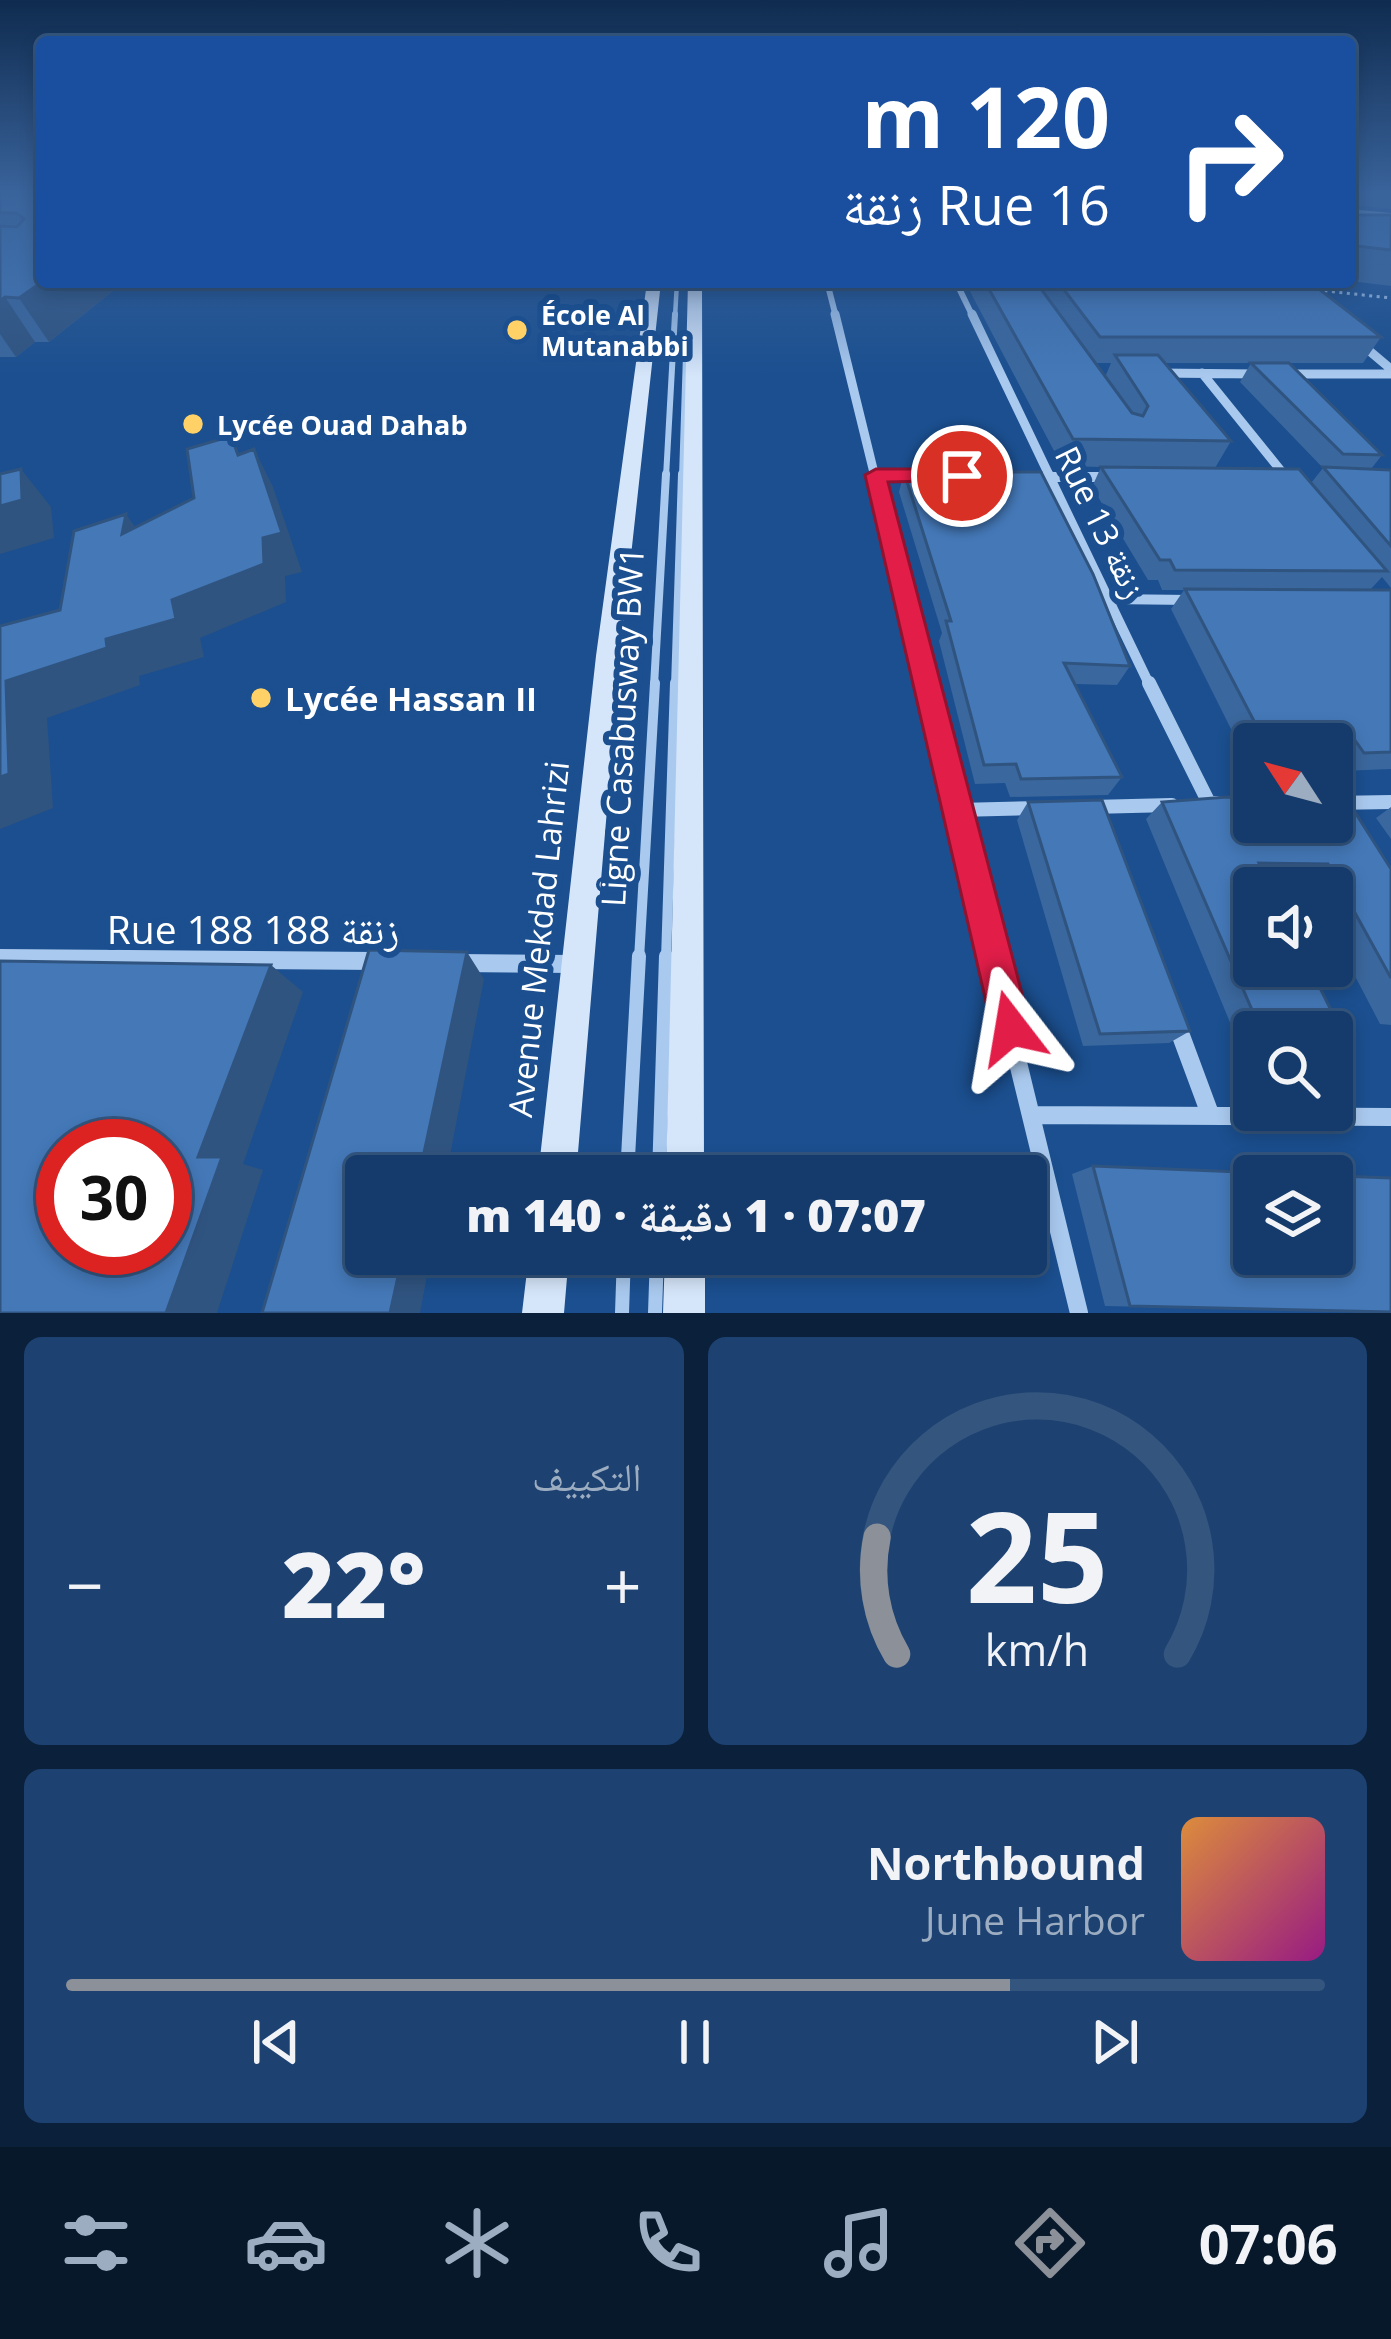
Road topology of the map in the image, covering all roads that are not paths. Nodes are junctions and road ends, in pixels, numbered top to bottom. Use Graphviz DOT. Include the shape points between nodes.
graph roads {
  1 [pos="653,288"];
  2 [pos="677,288"];
  3 [pos="692,288"];
  4 [pos="692,288"];
  5 [pos="828,288"];
  6 [pos="959,288"];
  7 [pos="1343,328"];
  8 [pos="1391,372"];
  9 [pos="1137,373"];
  10 [pos="1202,373"];
  11 [pos="876,475"];
  12 [pos="941,476"];
  13 [pos="1028,477"];
  14 [pos="1049,477"];
  15 [pos="1120,477"];
  16 [pos="1263,478"];
  17 [pos="1287,478"];
  18 [pos="1302,496"];
  19 [pos="1108,599"];
  20 [pos="1202,600"];
  21 [pos="1210,802"];
  22 [pos="1353,802"];
  23 [pos="1391,802"];
  24 [pos="1233,803"];
  25 [pos="1096,806"];
  26 [pos="1073,807"];
  27 [pos="1050,808"];
  28 [pos="958,810"];
  29 [pos="1104,828"];
  30 [pos="0,958"];
  31 [pos="397,962"];
  32 [pos="444,962"];
  33 [pos="578,964"];
  34 [pos="1169,1004"];
  35 [pos="1210,1114"];
  36 [pos="1033,1115"];
  37 [pos="1391,1118"];
  38 [pos="559,1155"];
  39 [pos="628,1155"];
  40 [pos="660,1155"];
  41 [pos="686,1155"];
  42 [pos="547,1275"];
  43 [pos="623,1275"];
  44 [pos="656,1275"];
  45 [pos="685,1275"];
  46 [pos="543,1313"];
  47 [pos="622,1313"];
  48 [pos="655,1313"];
  49 [pos="684,1313"];
  50 [pos="1078,1313"];
  1 -- 33 [label="main road, Avenue Mekdad Lahrizi"];
  2 -- 39 [label="lane, Ligne Casabusway BW1"];
  3 -- 40 [label="lane, Ligne Casabusway BW1"];
  4 -- 41 [label="main road"];
  5 -- 11 [label="street"];
  6 -- 14 [label="street, Rue 13 زنقة"];
  7 -- 8 [label="street"];
  8 -- 10 [label="street"];
  9 -- 10 [label="street"];
  10 -- 17 [label="street"];
  11 -- 12 [label="street"];
  11 -- 28 [label="street"];
  13 -- 14 [label="street"];
  14 -- 15 [label="street"];
  14 -- 19 [label="street, Rue 13 زنقة"];
  16 -- 17 [label="street"];
  17 -- 18 [label="street"];
  19 -- 20 [label="street"];
  19 -- 21 [label="street, Rue 13 زنقة"];
  21 -- 24 [label="street"];
  21 -- 25 [label="street"];
  22 -- 23 [label="street"];
  25 -- 26 [label="street"];
  25 -- 29 [label="street"];
  27 -- 28 [label="street"];
  28 -- 36 [label="street"];
  30 -- 31 [label="street, Rue 188 زنقة 188"];
  32 -- 33 [label="street, Rue 188 زنقة 188"];
  33 -- 38 [label="main road, Avenue Mekdad Lahrizi"];
  34 -- 35 [label="street"];
  35 -- 36 [label="street"];
  35 -- 37 [label="street"];
  36 -- 50 [label="street"];
  42 -- 46 [label="main road"];
  43 -- 47 [label="lane"];
  44 -- 48 [label="lane"];
  45 -- 49 [label="main road"];
}
